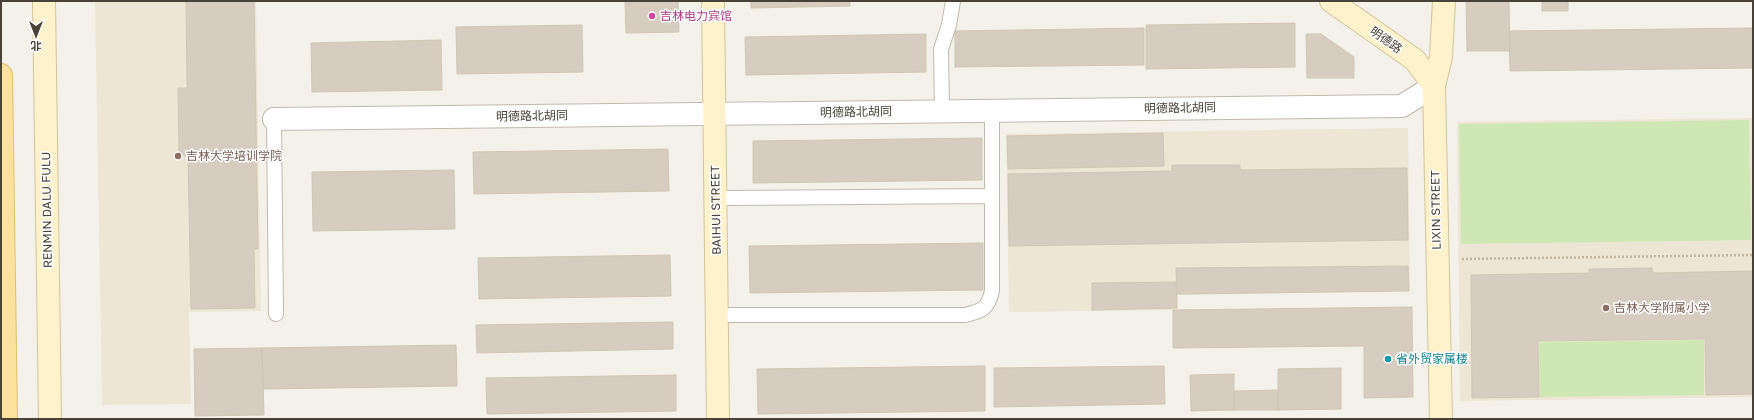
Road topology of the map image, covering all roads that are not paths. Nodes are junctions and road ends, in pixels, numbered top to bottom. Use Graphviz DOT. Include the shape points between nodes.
graph roads {
  1 [pos="44,1"];
  2 [pos="713,1"];
  3 [pos="953,1"];
  4 [pos="1331,1"];
  5 [pos="1444,1"];
  6 [pos="1,75"];
  7 [pos="1434,86"];
  8 [pos="942,111"];
  9 [pos="992,111"];
  10 [pos="715,114"];
  11 [pos="274,119"];
  12 [pos="992,196"];
  13 [pos="716,198"];
  14 [pos="276,314"];
  15 [pos="717,315"];
  16 [pos="6,419"];
  17 [pos="50,419"];
  18 [pos="718,419"];
  19 [pos="1441,419"];
  1 -- 17 [label="street, RENMIN DALU FULU"];
  2 -- 10 [label="street, BAIHUI STREET"];
  3 -- 8 [label="lane" via="949,25 941,48"];
  4 -- 7 [label="street, 明德路" via="1415,60"];
  5 -- 7 [label="street, LIXIN STREET" via="1441,57"];
  6 -- 16 [label="main road"];
  7 -- 9 [label="street, 明德路北胡同" via="1402,106"];
  7 -- 19 [label="street, LIXIN STREET"];
  8 -- 9 [label="street, 明德路北胡同"];
  8 -- 10 [label="street, 明德路北胡同"];
  9 -- 12 [label="lane"];
  10 -- 11 [label="street, 明德路北胡同"];
  10 -- 13 [label="street, BAIHUI STREET"];
  11 -- 14 [label="lane"];
  12 -- 13 [label="lane"];
  12 -- 15 [label="lane" via="992,291 990,303 980,311 965,315"];
  13 -- 15 [label="street, BAIHUI STREET"];
  15 -- 18 [label="street, BAIHUI STREET"];
}
